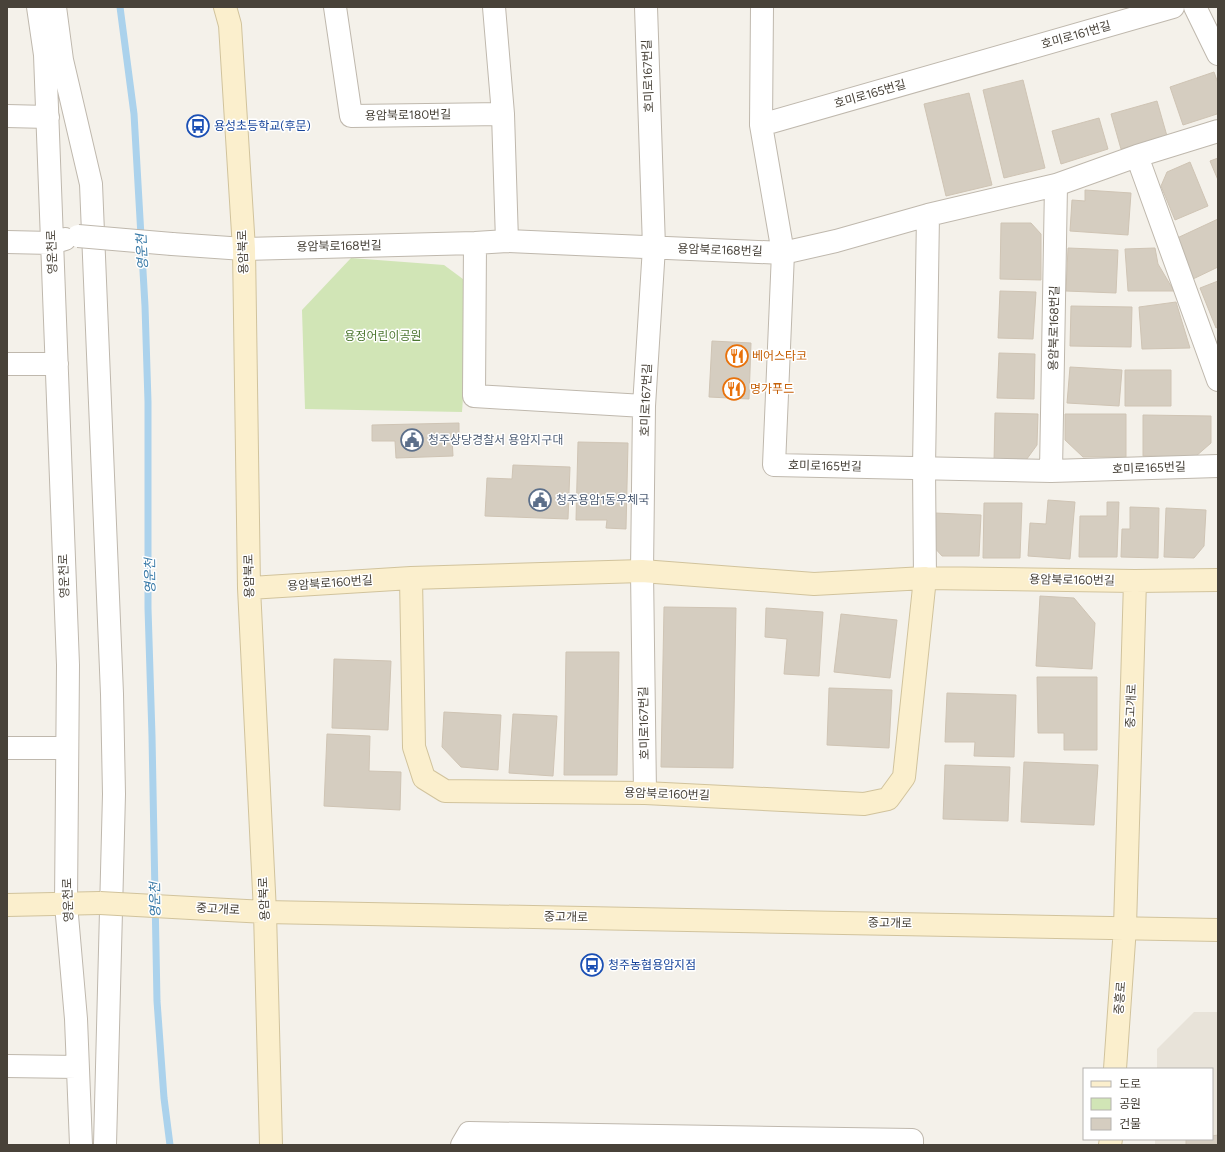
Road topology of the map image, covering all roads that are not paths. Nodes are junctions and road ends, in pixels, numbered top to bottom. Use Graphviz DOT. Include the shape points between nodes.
graph roads {
  1 [pos="38,7"];
  2 [pos="55,7"];
  3 [pos="224,7"];
  4 [pos="335,7"];
  5 [pos="494,7"];
  6 [pos="646,7"];
  7 [pos="762,7"];
  8 [pos="1173,7"];
  9 [pos="1195,7"];
  10 [pos="1218,54"];
  11 [pos="978,63"];
  12 [pos="503,114"];
  13 [pos="7,116"];
  14 [pos="48,116"];
  15 [pos="761,126"];
  16 [pos="1218,131"];
  17 [pos="1137,156"];
  18 [pos="1056,185"];
  19 [pos="928,215"];
  20 [pos="506,241"];
  21 [pos="7,242"];
  22 [pos="52,243"];
  23 [pos="475,243"];
  24 [pos="654,248"];
  25 [pos="244,249"];
  26 [pos="784,253"];
  27 [pos="7,364"];
  28 [pos="57,364"];
  29 [pos="1218,380"];
  30 [pos="644,406"];
  31 [pos="1218,466"];
  32 [pos="924,468"];
  33 [pos="1051,472"];
  34 [pos="642,571"];
  35 [pos="411,578"];
  36 [pos="925,578"];
  37 [pos="1218,580"];
  38 [pos="1135,581"];
  39 [pos="249,588"];
  40 [pos="7,748"];
  41 [pos="67,748"];
  42 [pos="645,792"];
  43 [pos="66,904"];
  44 [pos="7,905"];
  45 [pos="265,912"];
  46 [pos="1124,927"];
  47 [pos="1218,930"];
  48 [pos="7,1066"];
  49 [pos="78,1067"];
  50 [pos="1115,1068"];
  51 [pos="81,1145"];
  52 [pos="105,1145"];
  53 [pos="271,1145"];
  54 [pos="462,1145"];
  55 [pos="912,1145"];
  1 -- 14 [label="street, 영운천로" via="45,55"];
  2 -- 52 [label="street" via="62,60 91,184 114,794"];
  3 -- 25 [label="street, 용암북로" via="230,25"];
  4 -- 12 [label="street, 용암북로180번길" via="351,116"];
  5 -- 12 [label="street"];
  6 -- 24 [label="street, 호미로167번길"];
  7 -- 15 [label="street, 호미로165번길"];
  8 -- 11 [label="street, 호미로161번길"];
  9 -- 10 [label="street"];
  11 -- 15 [label="street, 호미로165번길"];
  12 -- 20 [label="street"];
  13 -- 14 [label="street"];
  14 -- 22 [label="street, 영운천로"];
  15 -- 26 [label="street, 호미로165번길"];
  16 -- 17 [label="street, 용암북로168번길"];
  17 -- 18 [label="street, 용암북로168번길"];
  17 -- 29 [label="street"];
  18 -- 19 [label="street, 용암북로168번길"];
  18 -- 33 [label="street, 용암북로168번길"];
  19 -- 26 [label="street, 용암북로168번길"];
  19 -- 32 [label="street"];
  20 -- 23 [label="street, 용암북로168번길"];
  20 -- 24 [label="street, 용암북로168번길"];
  21 -- 22 [label="street, 용암북로168번길"];
  22 -- 25 [label="street, 용암북로168번길, bridge" via="78,236"];
  22 -- 28 [label="street, 영운천로"];
  23 -- 25 [label="street, 용암북로168번길"];
  23 -- 30 [label="street" via="474,396"];
  24 -- 26 [label="street, 용암북로168번길"];
  24 -- 30 [label="street, 호미로167번길"];
  25 -- 39 [label="street, 용암북로"];
  26 -- 32 [label="street, 호미로165번길" via="774,465"];
  27 -- 28 [label="street"];
  28 -- 41 [label="street, 영운천로" via="67,657"];
  30 -- 34 [label="street, 호미로167번길"];
  31 -- 33 [label="street, 호미로165번길"];
  32 -- 33 [label="street, 호미로165번길"];
  32 -- 36 [label="street"];
  34 -- 35 [label="street, 용암북로160번길"];
  34 -- 36 [label="street, 용암북로160번길" via="814,584"];
  34 -- 42 [label="street, 호미로167번길"];
  35 -- 39 [label="street, 용암북로160번길"];
  35 -- 42 [label="street, 용암북로160번길" via="414,747 424,778 445,791"];
  36 -- 38 [label="street, 용암북로160번길"];
  36 -- 42 [label="street, 용암북로160번길" via="904,777 888,799 864,804"];
  37 -- 38 [label="street, 용암북로160번길"];
  38 -- 46 [label="street, 중고개로"];
  39 -- 45 [label="street, 용암북로"];
  40 -- 41 [label="street"];
  41 -- 43 [label="street, 영운천로"];
  43 -- 44 [label="street, 중고개로"];
  43 -- 45 [label="street, 중고개로, bridge" via="100,903"];
  43 -- 49 [label="street, 영운천로"];
  45 -- 46 [label="street, 중고개로"];
  45 -- 53 [label="street, 용암북로"];
  46 -- 47 [label="street, 중고개로"];
  46 -- 50 [label="street, 중흥로"];
  48 -- 49 [label="street"];
  49 -- 51 [label="street, 영운천로"];
  54 -- 55 [label="street" via="469,1133 912,1140"];
}
